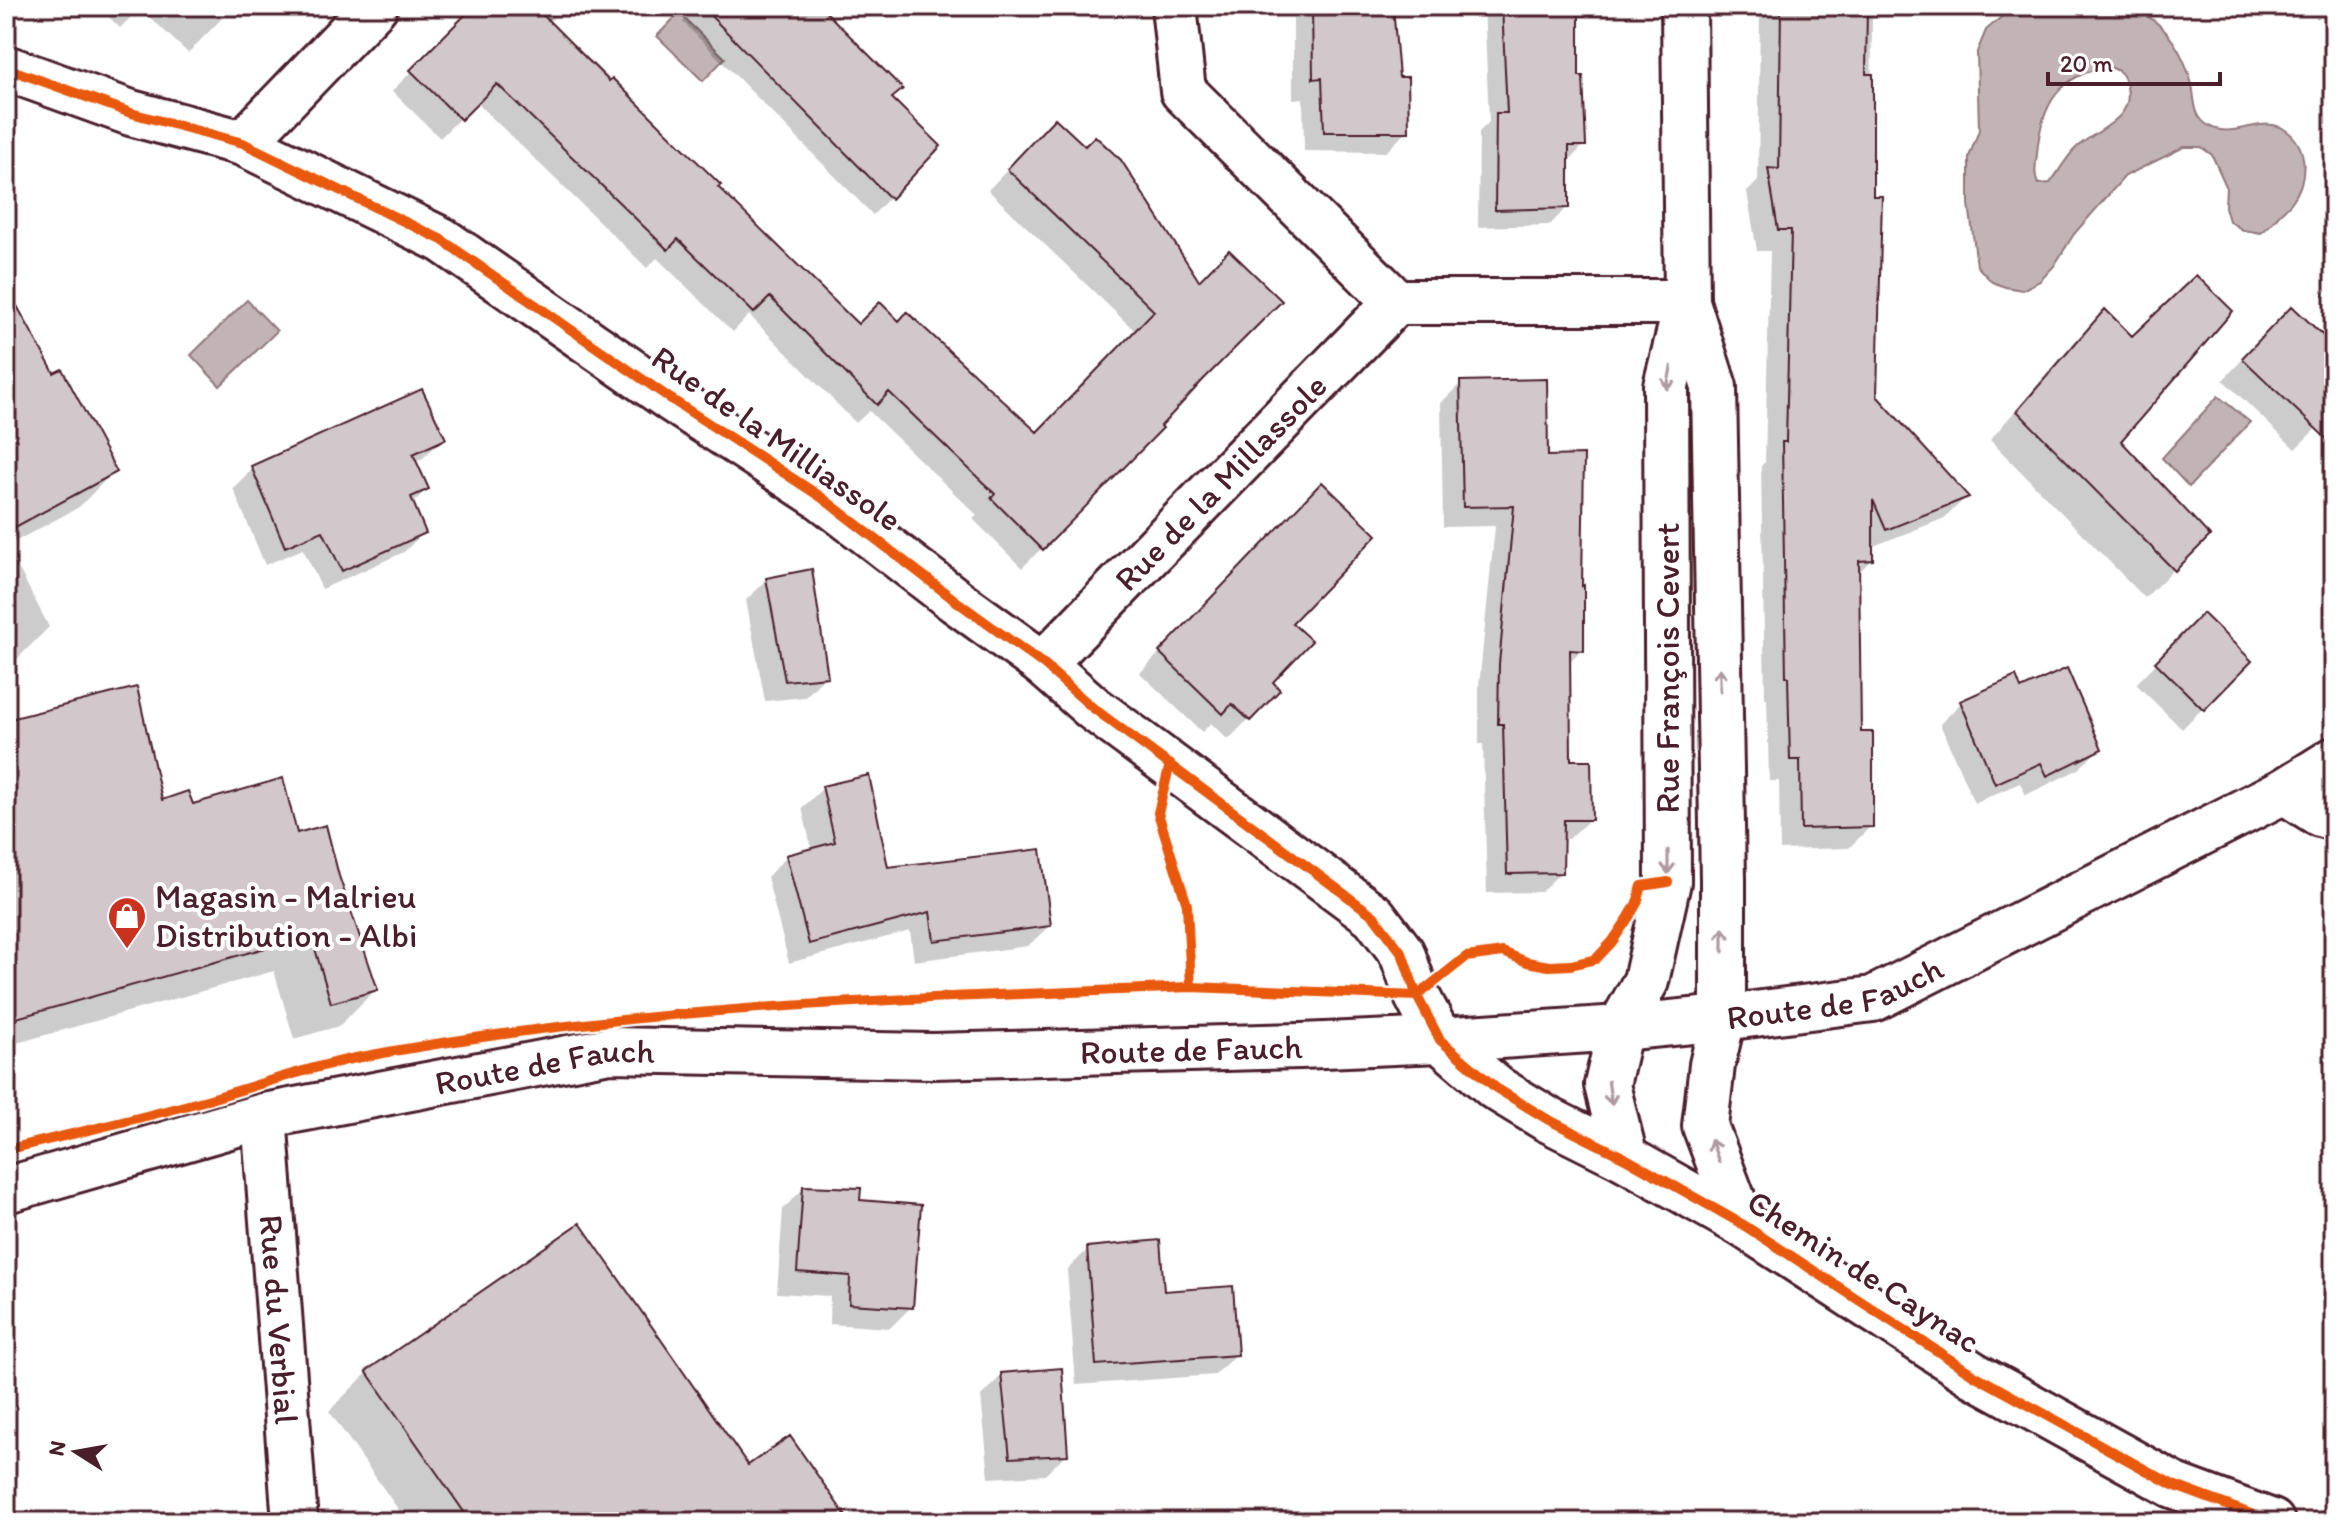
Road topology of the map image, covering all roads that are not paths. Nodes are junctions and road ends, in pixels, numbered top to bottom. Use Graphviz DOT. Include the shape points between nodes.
graph roads {
  1 [pos="375,6"];
  2 [pos="1174,6"];
  3 [pos="1684,6"];
  4 [pos="6,68"];
  5 [pos="243,143"];
  6 [pos="1396,302"];
  7 [pos="1687,302"];
  8 [pos="1043,664"];
  9 [pos="2334,760"];
  10 [pos="2284,791"];
  11 [pos="2334,818"];
  12 [pos="1723,1018"];
  13 [pos="1620,1028"];
  14 [pos="1440,1040"];
  15 [pos="264,1116"];
  16 [pos="1625,1158"];
  17 [pos="6,1190"];
  18 [pos="1742,1224"];
  19 [pos="295,1522"];
  20 [pos="2272,1522"];
  1 -- 5 [label="street"];
  2 -- 6 [label="street" via="1183,91"];
  3 -- 7 [label="street, Rue François Cevert"];
  4 -- 5 [label="street, Rue de la Milliassole" via="131,113"];
  5 -- 8 [label="street, Rue de la Milliassole" via="442,240 821,497"];
  6 -- 7 [label="street"];
  6 -- 8 [label="street, Rue de la Millassole"];
  12 -- 7 [label="street, Rue François Cevert, one-way" via="1714,387"];
  7 -- 13 [label="street, Rue François Cevert, one-way" via="1666,386 1668,882 1646,981"];
  8 -- 14 [label="street, Rue de la Milliassole" via="1093,708 1374,916 1402,953"];
  9 -- 10 [label="street, Route de Fauch"];
  10 -- 11 [label="street"];
  10 -- 12 [label="street, Route de Fauch" via="1873,999"];
  12 -- 13 [label="street, Route de Fauch"];
  18 -- 12 [label="street, Chemin de Caynac, one-way" via="1705,1126"];
  13 -- 14 [label="street, Route de Fauch"];
  13 -- 16 [label="street, one-way" via="1607,1085"];
  14 -- 15 [label="street, Route de Fauch" via="933,1056 610,1050"];
  14 -- 16 [label="street, Chemin de Caynac" via="1496,1088"];
  15 -- 17 [label="street, Route de Fauch"];
  15 -- 19 [label="street, Rue du Verbial"];
  16 -- 18 [label="street, Chemin de Caynac"];
  18 -- 20 [label="street, Chemin de Caynac" via="1974,1375 2173,1485"];
}
